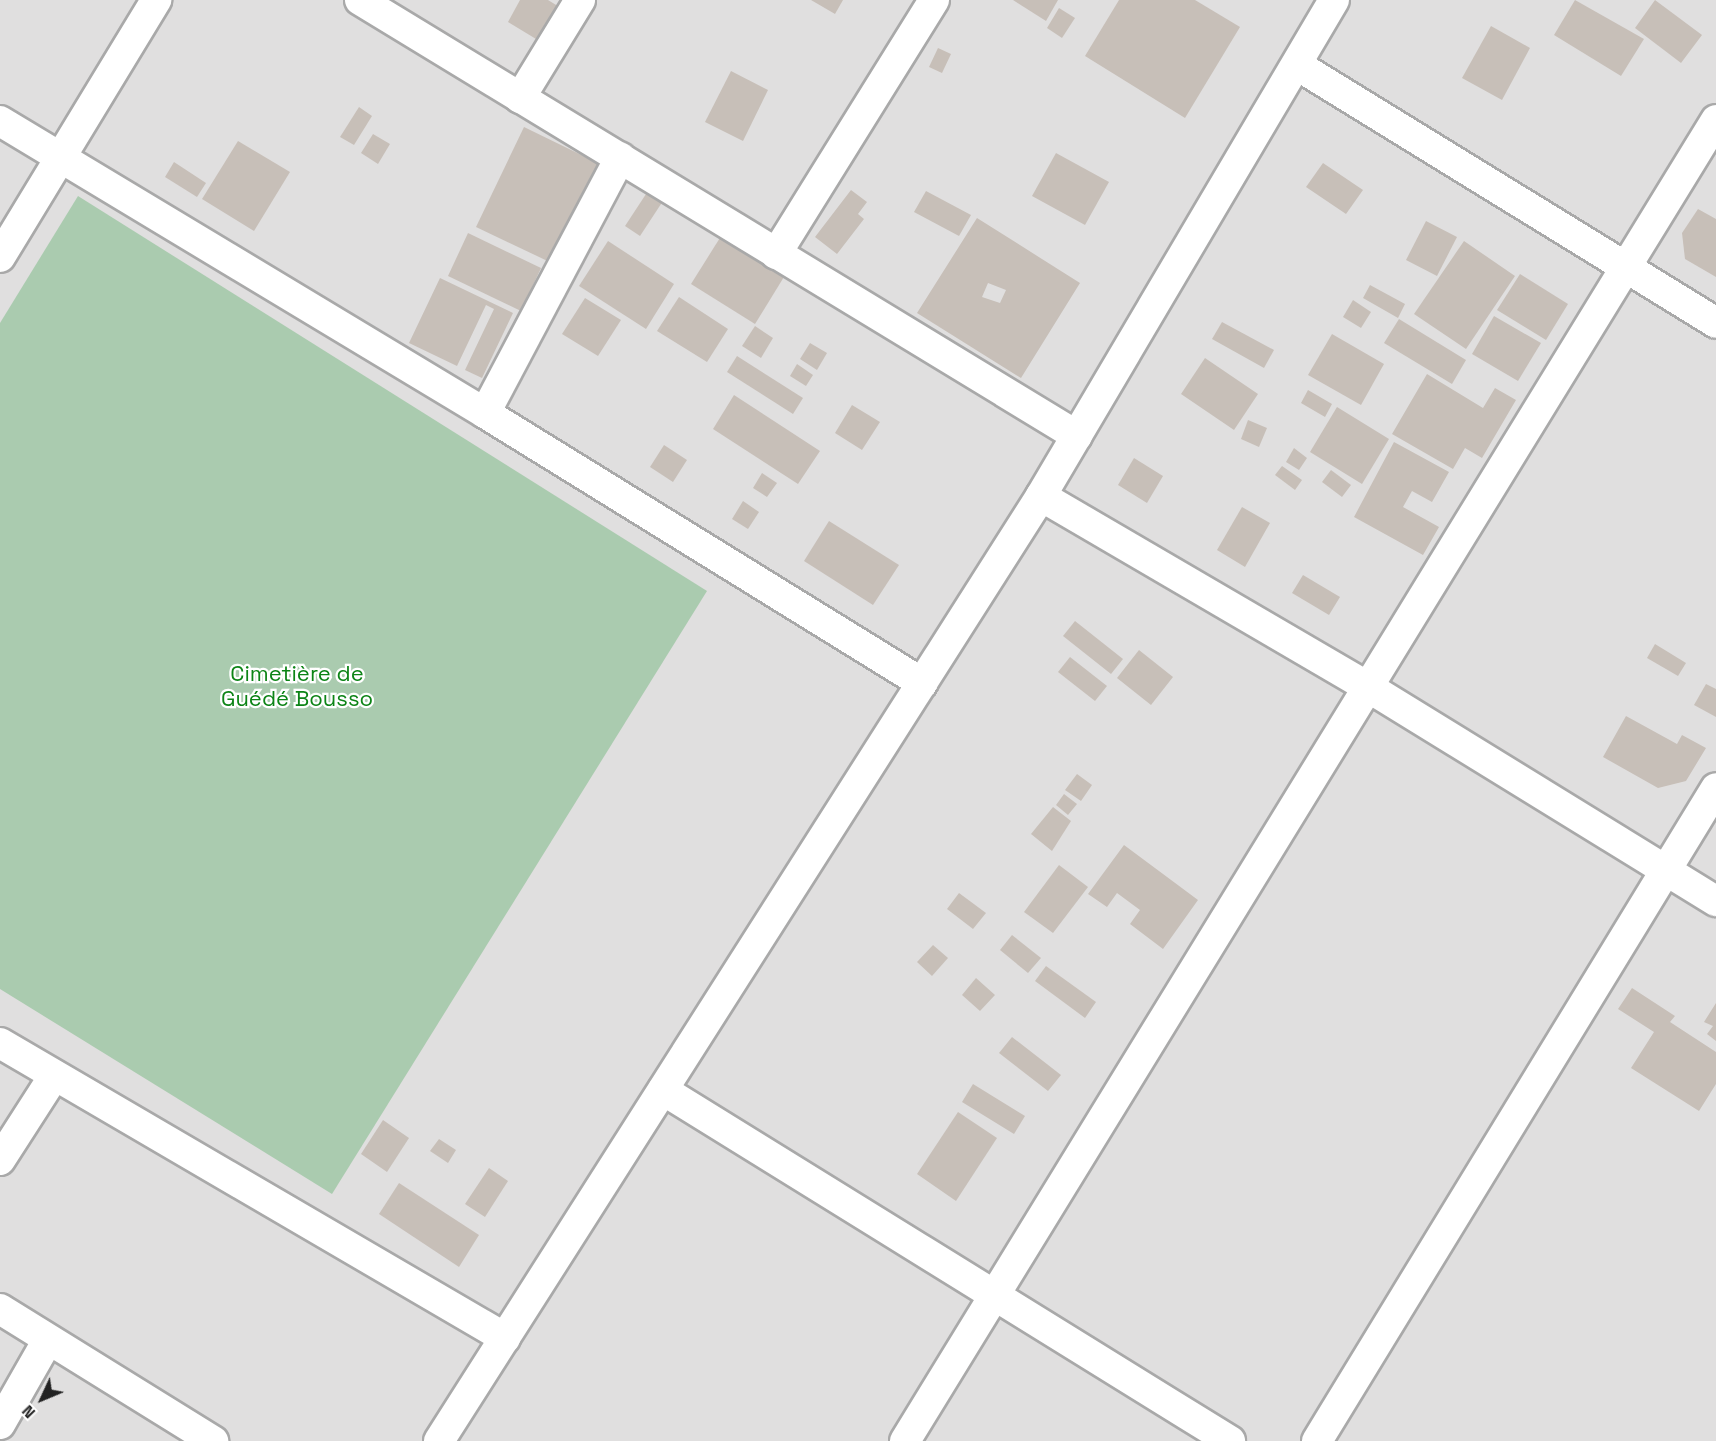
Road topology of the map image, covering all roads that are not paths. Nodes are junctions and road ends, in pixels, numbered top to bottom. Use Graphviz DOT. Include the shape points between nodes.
graph roads {
  1 [pos="156,0"];
  2 [pos="360,0"];
  3 [pos="580,0"];
  4 [pos="934,0"];
  5 [pos="1334,0"];
  6 [pos="1297,65"];
  7 [pos="520,98"];
  8 [pos="1716,120"];
  9 [pos="0,121"];
  10 [pos="60,158"];
  11 [pos="620,158"];
  12 [pos="776,254"];
  13 [pos="0,257"];
  14 [pos="1625,267"];
  15 [pos="1716,323"];
  16 [pos="485,413"];
  17 [pos="1077,436"];
  18 [pos="1041,496"];
  19 [pos="922,683"];
  20 [pos="1368,687"];
  21 [pos="1716,788"];
  22 [pos="1666,870"];
  23 [pos="1716,901"];
  24 [pos="0,1043"];
  25 [pos="54,1076"];
  26 [pos="663,1090"];
  27 [pos="0,1160"];
  28 [pos="995,1296"];
  29 [pos="0,1309"];
  30 [pos="505,1338"];
  31 [pos="48,1340"];
  32 [pos="0,1424"];
  33 [pos="213,1441"];
  34 [pos="439,1441"];
  35 [pos="906,1441"];
  36 [pos="1230,1441"];
  37 [pos="1317,1441"];
  1 -- 10 [label="street"];
  2 -- 7 [label="street"];
  3 -- 7 [label="street"];
  4 -- 12 [label="street"];
  5 -- 6 [label="street"];
  6 -- 14 [label="street"];
  6 -- 17 [label="street"];
  7 -- 11 [label="street"];
  8 -- 14 [label="street"];
  9 -- 10 [label="street"];
  10 -- 13 [label="street"];
  10 -- 16 [label="street"];
  11 -- 12 [label="street"];
  11 -- 16 [label="street"];
  12 -- 17 [label="street"];
  14 -- 15 [label="street"];
  14 -- 20 [label="street"];
  16 -- 19 [label="street"];
  17 -- 18 [label="street"];
  18 -- 19 [label="street"];
  18 -- 20 [label="street"];
  19 -- 26 [label="street"];
  20 -- 22 [label="street"];
  20 -- 28 [label="street"];
  21 -- 22 [label="street"];
  22 -- 23 [label="street"];
  22 -- 37 [label="street"];
  24 -- 25 [label="street"];
  25 -- 27 [label="street"];
  25 -- 30 [label="street"];
  26 -- 28 [label="street"];
  26 -- 30 [label="street"];
  28 -- 35 [label="street"];
  28 -- 36 [label="street"];
  29 -- 31 [label="street"];
  30 -- 34 [label="street"];
  31 -- 32 [label="street"];
  31 -- 33 [label="street"];
}
